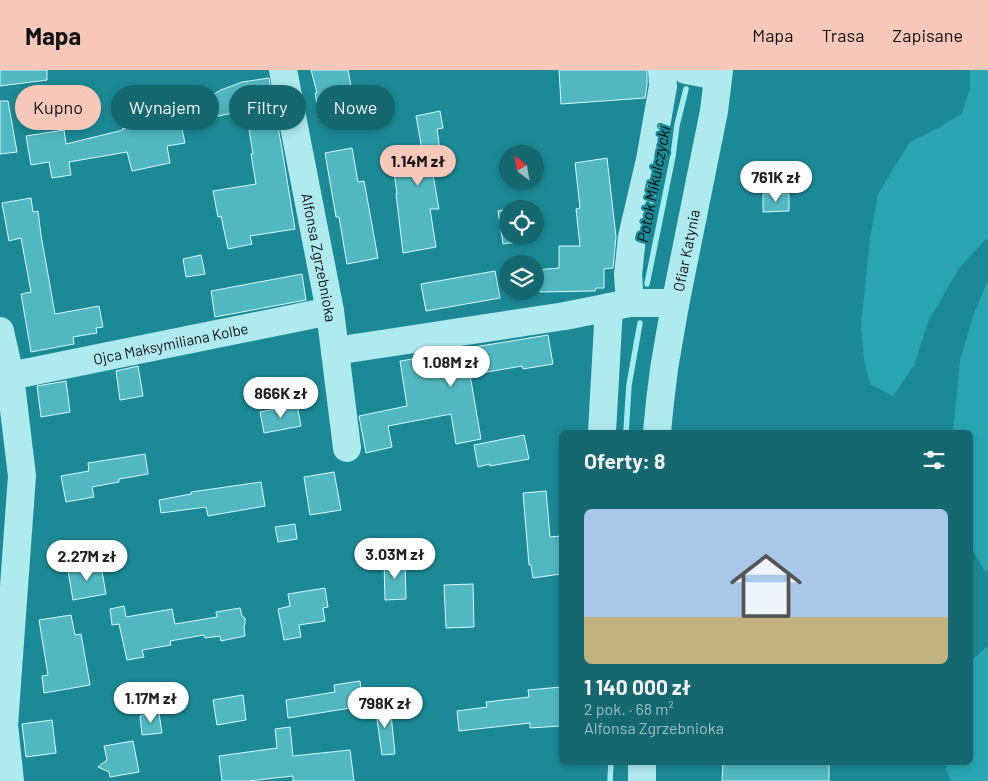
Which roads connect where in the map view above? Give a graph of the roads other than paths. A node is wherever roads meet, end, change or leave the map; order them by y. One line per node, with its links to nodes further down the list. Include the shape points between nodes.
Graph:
1 (283, 70): 7 (street, Alfonsa Zgrzebnioka)
2 (662, 70): 5 (street, via 663,86 650,160 632,237 628,275)
3 (686, 70): 4 (street)
4 (718, 73): 6 (street, Ofiar Katynia, via 714,111)
5 (619, 305): 6 (street); 9 (street); 11 (street)
6 (676, 305): 12 (street, Ofiar Katynia)
7 (330, 311): 9 (street, Alfonsa Zgrzebnioka); 10 (street, Ojca Maksymiliana Kolbe)
8 (0, 331): 10 (street)
9 (335, 351): 13 (street, Alfonsa Zgrzebnioka)
10 (10, 376): 15 (street, via 22,476 4,710)
11 (602, 430)
12 (657, 430)
13 (348, 448)
14 (642, 765): 16 (street)
15 (10, 781)
16 (642, 781)

